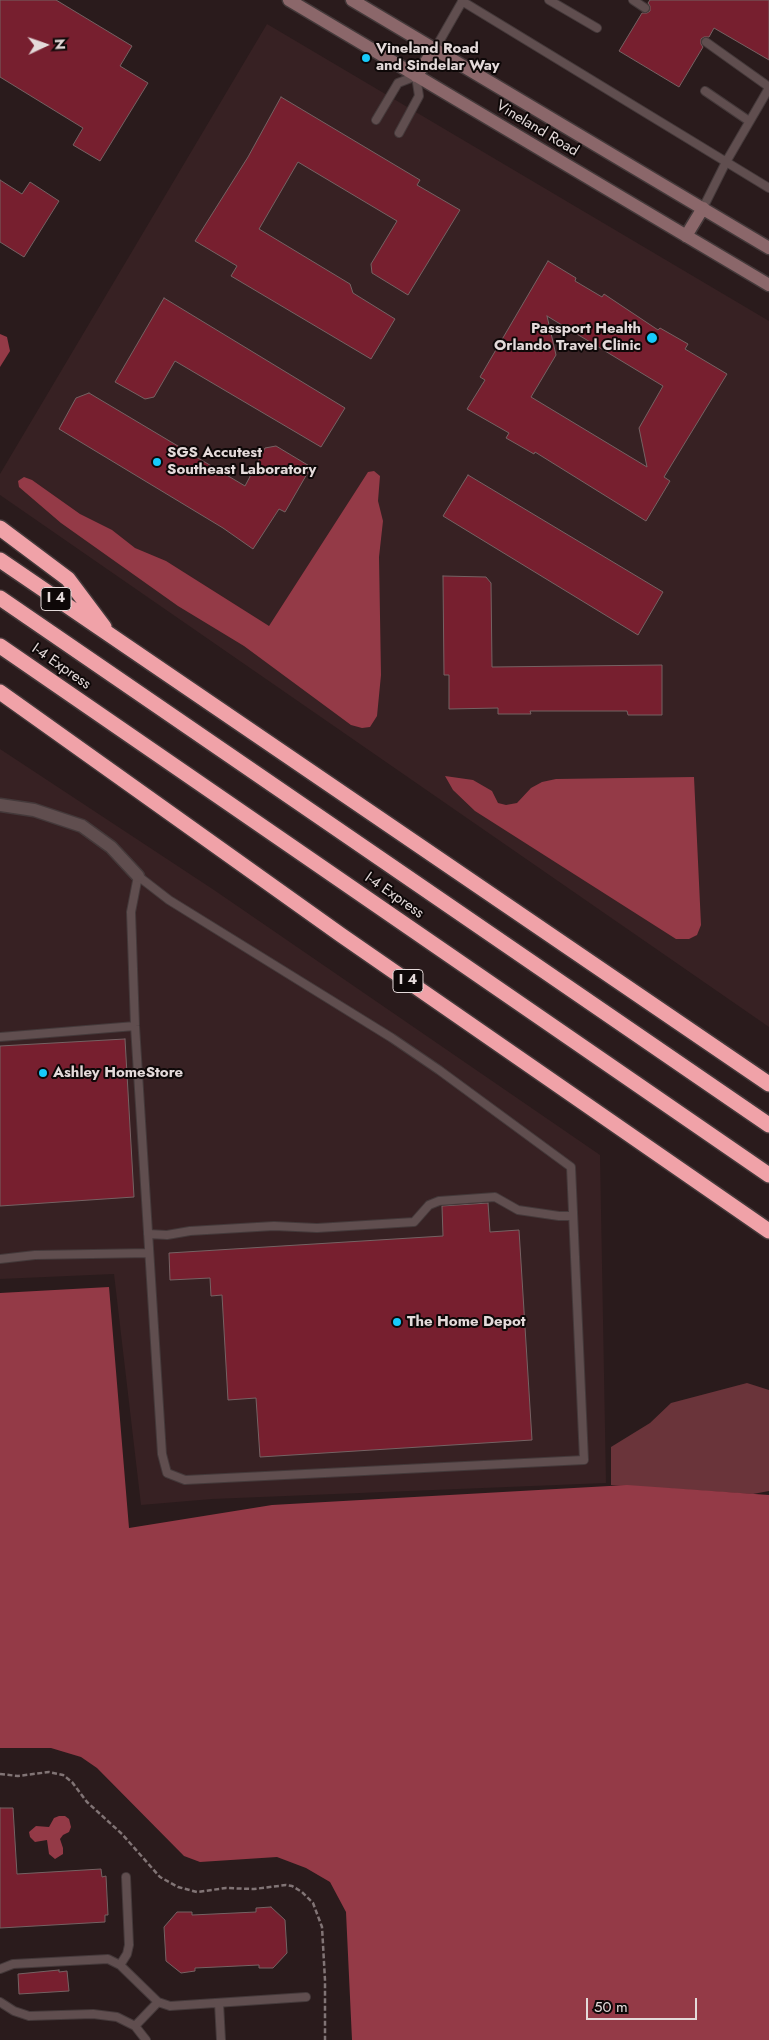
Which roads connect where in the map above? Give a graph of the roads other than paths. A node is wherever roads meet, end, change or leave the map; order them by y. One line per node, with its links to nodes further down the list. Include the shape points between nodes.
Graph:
1 (289, 0): 10 (street, Vineland Road)
2 (352, 0): 9 (street, Vineland Road)
3 (549, 0): 7 (lane)
4 (633, 0): 6 (lane)
5 (463, 1): 9 (lane); 16 (lane)
6 (645, 8)
7 (597, 28)
8 (706, 42): 11 (lane)
9 (435, 49): 10 (street); 18 (street, Vineland Road)
10 (416, 76): 13 (lane, via 398,83); 15 (lane, via 419,96); 19 (street, Vineland Road)
11 (769, 88): 14 (lane)
12 (705, 92): 14 (lane)
13 (376, 120)
14 (750, 121): 16 (lane)
15 (399, 132)
16 (726, 162): 17 (lane); 18 (lane)
17 (769, 188)
18 (703, 208): 19 (street); 20 (street, Vineland Road)
19 (686, 236): 21 (street, Vineland Road)
20 (769, 248)
21 (769, 285)
22 (0, 528): 25 (highway, via 68,579)
23 (0, 560): 25 (highway, I 4)
24 (0, 598): 33 (highway, I-4 Express)
25 (112, 638): 32 (highway, I 4)
26 (0, 646): 34 (highway, I-4 Express)
27 (0, 692): 36 (highway, I 4, via 341,935)
28 (0, 805): 29 (street, via 34,810 82,826 110,847)
29 (138, 876): 30 (lane, via 131,912); 35 (lane, via 169,900 440,1070 571,1167)
30 (135, 1026): 31 (lane); 37 (lane)
31 (0, 1037)
32 (769, 1084)
33 (769, 1125)
34 (769, 1175)
35 (572, 1216): 37 (lane, via 518,1210 495,1197 439,1201 429,1205 414,1222); 38 (lane, via 584,1460 185,1480 167,1473 162,1454)
36 (769, 1231)
37 (148, 1234): 38 (lane)
38 (149, 1253): 39 (lane, via 35,1255)
39 (0, 1259)
40 (126, 1877): 41 (lane, via 129,1944)
41 (120, 1965): 42 (lane, via 97,1958 13,1964); 45 (lane)
42 (0, 1969)
43 (306, 1997): 46 (lane)
44 (0, 2002): 47 (lane, via 29,2016 99,2014 121,2018)
45 (158, 2002): 46 (lane, via 170,2006); 47 (lane)
46 (219, 2003): 49 (lane)
47 (135, 2026): 48 (lane)
48 (146, 2040)
49 (221, 2040)

